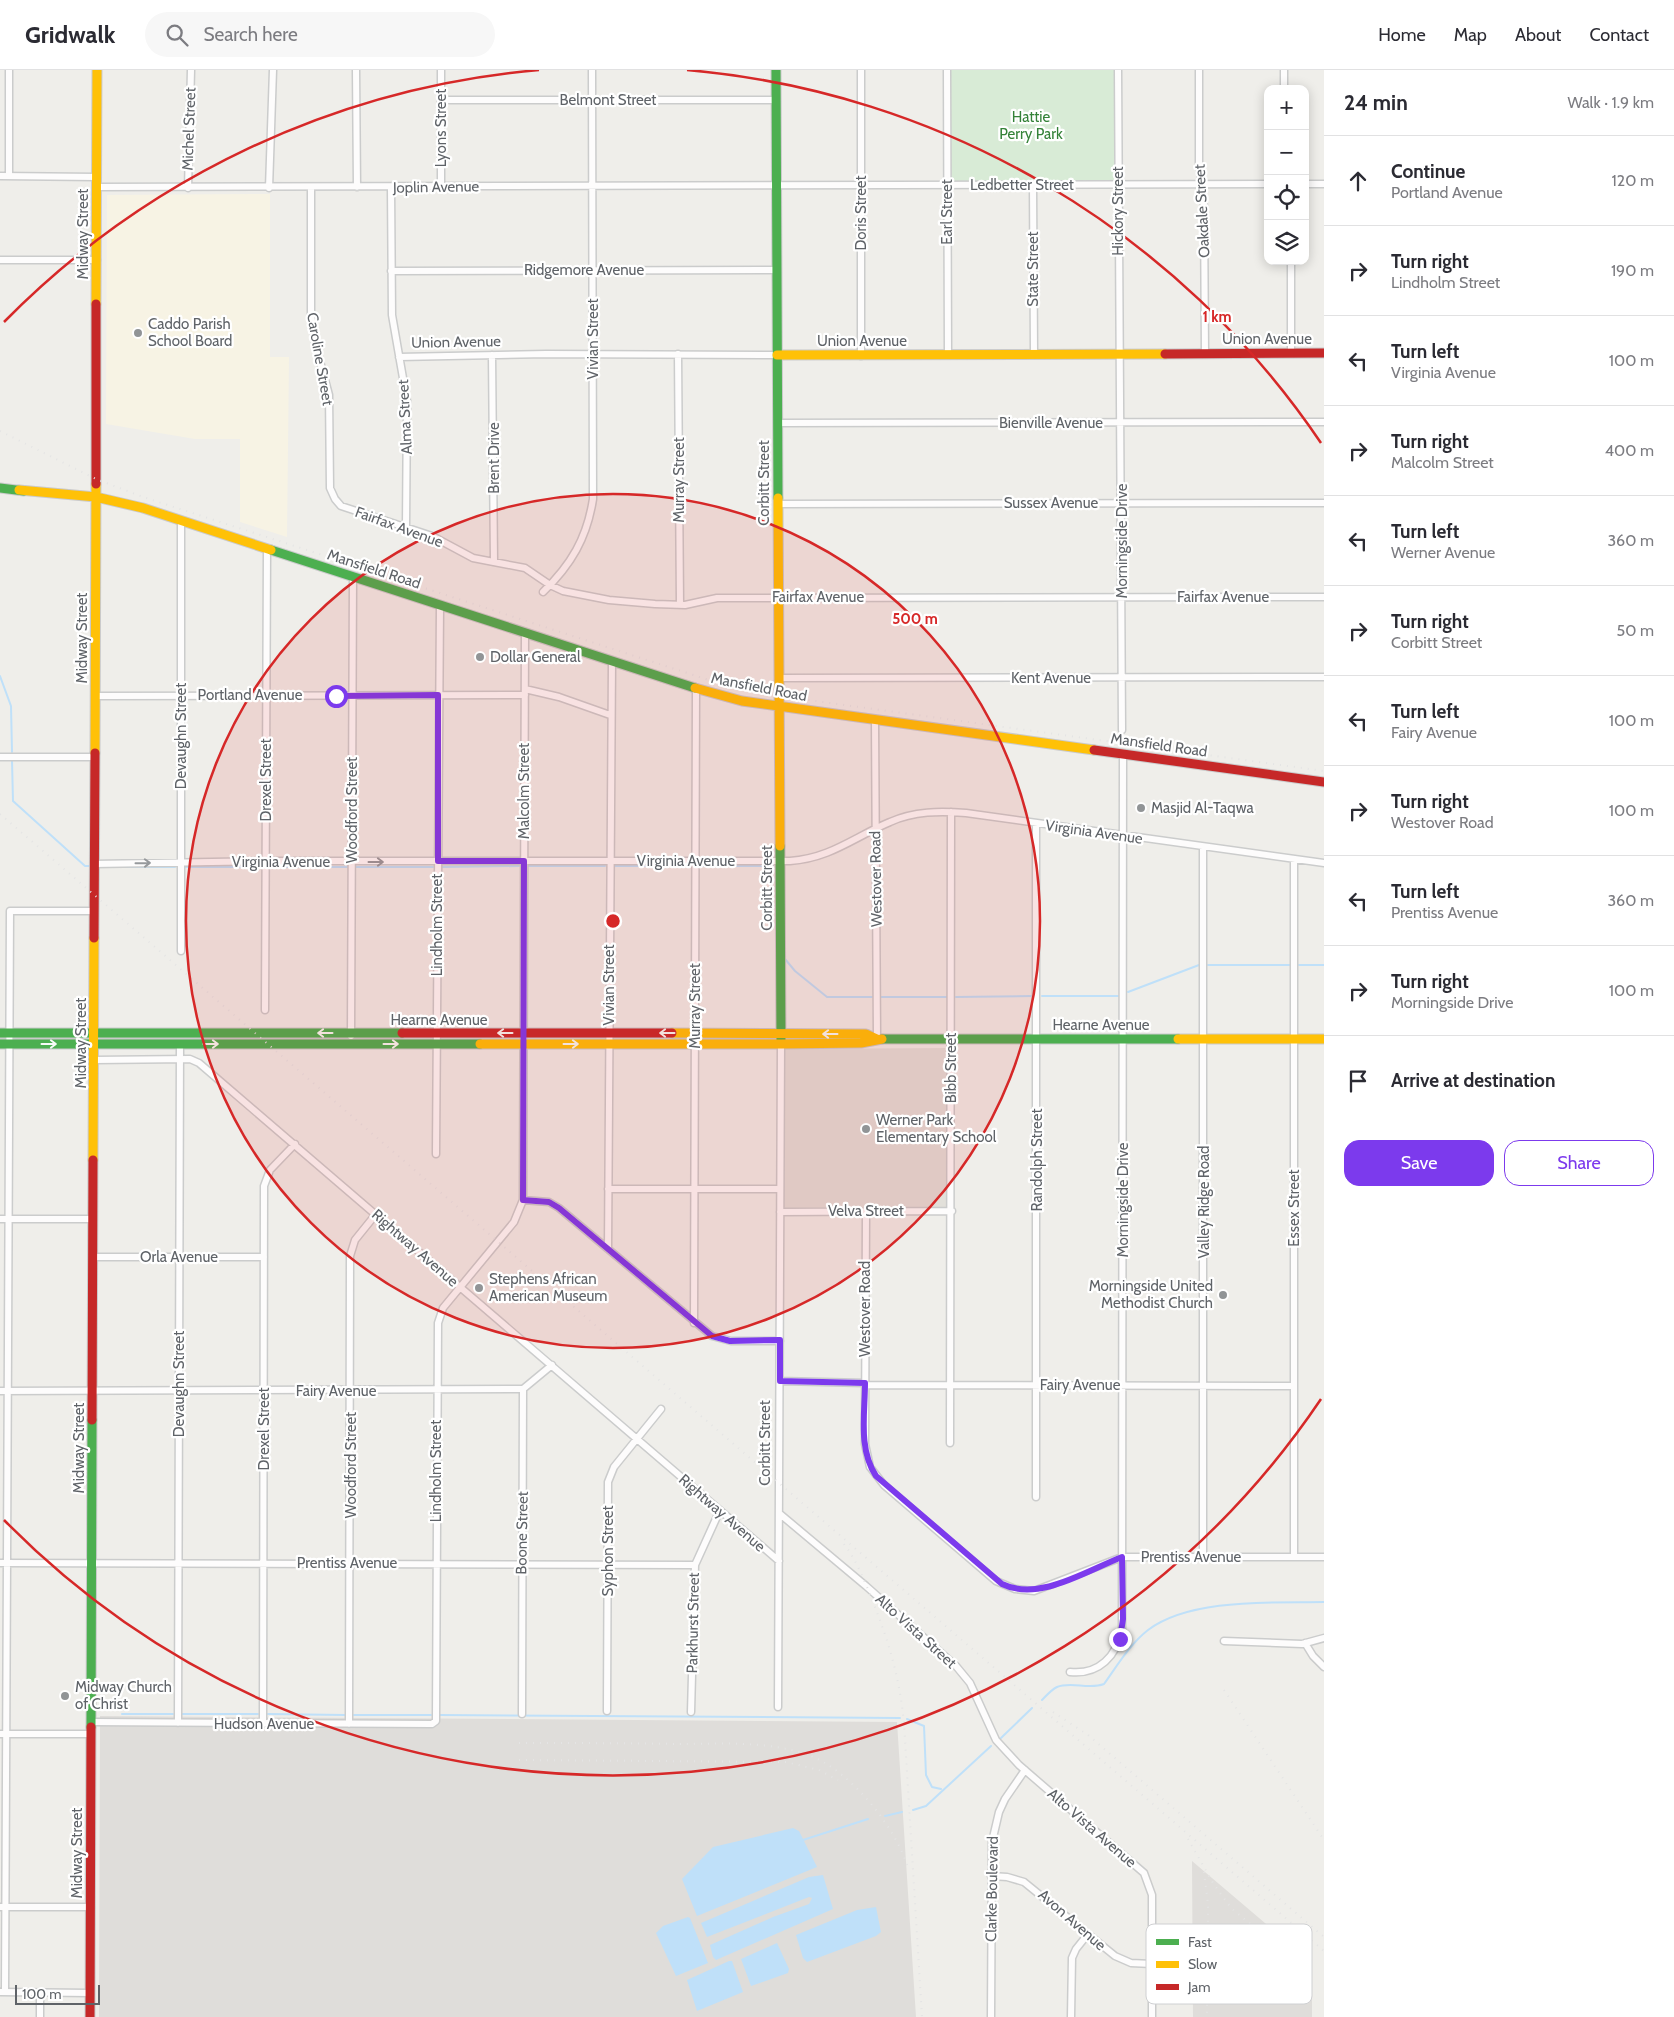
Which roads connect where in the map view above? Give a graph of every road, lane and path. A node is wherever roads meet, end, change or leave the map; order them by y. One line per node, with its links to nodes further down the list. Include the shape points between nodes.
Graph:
1 (9, 70): 19 (street)
2 (97, 70): 20 (main road, Midway Street)
3 (191, 70): 34 (street, Michel Street)
4 (273, 70): 35 (street)
5 (356, 70): 33 (street)
6 (441, 70): 15 (street, Lyons Street)
7 (592, 70): 17 (street, Vivian Street)
8 (776, 70): 16 (main road, Corbitt Street)
9 (861, 70): 21 (street, Doris Street)
10 (947, 70): 22 (street, Earl Street)
11 (1118, 70): 23 (street, Hickory Street)
12 (1199, 70): 24 (street, Oakdale Street, via 1198,162)
13 (1284, 70): 14 (street)
14 (1284, 85)
15 (441, 100): 17 (street, Belmont Street); 31 (street, Lyons Street)
16 (776, 100): 17 (street, Belmont Street); 29 (main road, Corbitt Street)
17 (592, 101): 28 (street, Vivian Street)
18 (0, 176): 19 (street)
19 (9, 176): 20 (street)
20 (96, 177): 32 (main road, Midway Street)
21 (861, 184): 22 (street, Ledbetter Street); 29 (street, Ledbetter Street); 54 (street, Doris Street)
22 (947, 184): 30 (street, Ledbetter Street); 53 (street, Earl Street)
23 (1118, 184): 24 (street, Ledbetter Street); 30 (street, Ledbetter Street); 44 (street, Hickory Street)
24 (1202, 184): 25 (street, Ledbetter Street); 45 (street, Oakdale Street)
25 (1264, 184)
26 (1309, 184): 27 (street)
27 (1324, 184)
28 (593, 185): 29 (street, Joplin Avenue); 31 (street, Joplin Avenue); 41 (street, Vivian Street)
29 (776, 185): 42 (main road, Corbitt Street)
30 (1033, 185): 50 (street, State Street)
31 (441, 186): 37 (street, Joplin Avenue)
32 (96, 187): 34 (street, Joplin Avenue); 39 (main road, Midway Street)
33 (357, 187): 36 (street, Joplin Avenue); 37 (street, Joplin Avenue)
34 (188, 188): 35 (street, Joplin Avenue)
35 (269, 188): 36 (street, Joplin Avenue)
36 (311, 188): 60 (street, Caroline Street, via 311,314 329,395 330,481)
37 (391, 188): 43 (street, Alma Street)
38 (0, 260): 39 (street)
39 (96, 260): 61 (main road, Midway Street)
40 (1291, 265): 46 (street)
41 (593, 270): 42 (street, Ridgemore Avenue); 43 (street, Ridgemore Avenue); 48 (street, Vivian Street)
42 (777, 270): 52 (main road, Corbitt Street)
43 (391, 271): 55 (street, Alma Street, via 393,327)
44 (1119, 353): 45 (main road, Union Avenue); 50 (main road, Union Avenue); 56 (street, Morningside Drive)
45 (1205, 353): 46 (main road, Union Avenue)
46 (1291, 353): 47 (main road, Union Avenue)
47 (1324, 353)
48 (593, 354): 49 (street, Union Avenue); 51 (street, Union Avenue); 70 (street, Vivian Street, via 594,482 590,516 572,560)
49 (678, 354): 52 (street, Union Avenue); 75 (street, Murray Street)
50 (1034, 354): 53 (main road, Union Avenue)
51 (492, 355): 55 (street, Union Avenue); 68 (street, Brent Drive)
52 (777, 355): 54 (main road, Union Avenue); 58 (main road, Corbitt Street)
53 (948, 355): 54 (main road, Union Avenue)
54 (861, 356)
55 (400, 357): 66 (street, Alma Street, via 407,401)
56 (1121, 422): 57 (street, Bienville Avenue); 58 (street, Bienville Avenue); 62 (street, Morningside Drive)
57 (1324, 422)
58 (778, 423): 64 (main road, Corbitt Street)
59 (0, 488): 61 (main road, Mansfield Road)
60 (335, 499): 66 (street, Fairfax Avenue, via 341,506)
61 (96, 500): 65 (main road, Mansfield Road, via 143,508); 88 (main road, Midway Street)
62 (1122, 503): 63 (street, Sussex Avenue); 64 (street, Sussex Avenue); 73 (street, Morningside Drive)
63 (1324, 503)
64 (778, 504): 72 (main road, Corbitt Street)
65 (182, 521): 67 (main road, Mansfield Road); 84 (street, Devaughn Street)
66 (406, 527): 68 (street, Fairfax Avenue, via 438,538 466,555)
67 (267, 549): 69 (main road, Mansfield Road); 85 (street, Drexel Street)
68 (494, 562): 70 (street, Fairfax Avenue, via 524,568)
69 (353, 577): 76 (main road, Mansfield Road); 86 (street, Woodford Street)
70 (550, 585): 71 (street, Vivian Street); 75 (street, Fairfax Avenue, via 563,591 609,600)
71 (543, 592)
72 (778, 597): 73 (street, Fairfax Avenue); 75 (street, Fairfax Avenue, via 718,598); 80 (main road, Corbitt Street)
73 (1122, 597): 74 (street, Fairfax Avenue); 81 (street, Morningside Drive)
74 (1324, 597)
75 (680, 605)
76 (440, 606): 77 (main road, Mansfield Road); 87 (street, Lindholm Street)
77 (525, 633): 78 (main road, Mansfield Road); 83 (street, Malcolm Street)
78 (612, 662): 82 (main road, Mansfield Road); 90 (street, Vivian Street)
79 (1324, 677): 81 (street, Kent Avenue)
80 (778, 678): 81 (street, Kent Avenue); 89 (main road, Corbitt Street)
81 (1122, 678): 92 (street, Morningside Drive)
82 (696, 689): 89 (main road, Mansfield Road); 107 (street, Murray Street)
83 (525, 692): 87 (street, Portland Avenue); 90 (street, Portland Avenue, via 559,697); 105 (street, Malcolm Street)
84 (181, 695): 85 (street, Portland Avenue); 88 (street, Portland Avenue); 109 (street, Devaughn Street)
85 (267, 695): 86 (street, Portland Avenue); 103 (street, Drexel Street)
86 (353, 695): 87 (street, Portland Avenue); 110 (street, Woodford Street)
87 (438, 695): 104 (street, Lindholm Street)
88 (95, 696): 95 (main road, Midway Street)
89 (780, 707): 91 (main road, Mansfield Road); 108 (main road, Corbitt Street)
90 (610, 715): 106 (street, Vivian Street)
91 (875, 720): 93 (main road, Mansfield Road); 99 (street, Westover Road)
92 (1122, 730)
93 (1123, 754): 96 (main road, Mansfield Road); 100 (street, Morningside Drive)
94 (0, 757): 95 (street)
95 (95, 757): 112 (main road, Midway Street)
96 (1324, 782)
97 (951, 812): 98 (street, Virginia Avenue); 99 (street, Virginia Avenue, via 935,811 909,816); 128 (street, Bibb Street)
98 (1036, 823): 100 (street, Virginia Avenue); 129 (street, Randolph Street)
99 (875, 829): 108 (street, Virginia Avenue, via 828,854); 127 (street, Westover Road)
100 (1123, 836): 101 (street, Virginia Avenue); 125 (street, Morningside Drive)
101 (1203, 846): 102 (street, Virginia Avenue); 126 (street, Valley Ridge Road)
102 (1294, 859): 111 (street, Virginia Avenue); 130 (street, Essex Street)
103 (266, 861): 109 (street, Virginia Avenue); 110 (street, Virginia Avenue); 115 (street, Drexel Street)
104 (438, 861): 105 (street, Virginia Avenue); 110 (street, Virginia Avenue, one-way to 104); 120 (street, Lindholm Street)
105 (524, 861): 106 (street, Virginia Avenue); 121 (street, Malcolm Street)
106 (610, 861): 107 (street, Virginia Avenue); 122 (street, Vivian Street)
107 (695, 861): 108 (street, Virginia Avenue); 123 (street, Murray Street)
108 (781, 861): 124 (main road, Corbitt Street)
109 (180, 862): 112 (street, Virginia Avenue, one-way to 109); 114 (street, Devaughn Street)
110 (352, 862): 119 (street, Woodford Street)
111 (1324, 863)
112 (94, 864): 113 (main road, Midway Street)
113 (94, 911): 117 (street, via 10,911); 118 (main road, Midway Street)
114 (180, 951)
115 (265, 1010)
116 (0, 1033): 117 (main road, Hearne Avenue)
117 (10, 1033): 118 (main road, Hearne Avenue); 132 (street)
118 (95, 1033): 119 (main road, Hearne Avenue, one-way to 118); 133 (main road, Midway Street)
119 (351, 1033): 120 (main road, Hearne Avenue); 135 (street, Woodford Street)
120 (437, 1033): 121 (main road, Hearne Avenue, one-way to 120); 136 (street, Lindholm Street)
121 (523, 1033): 122 (main road, Hearne Avenue); 137 (street, Malcolm Street)
122 (610, 1033): 123 (main road, Hearne Avenue, one-way to 122); 138 (street, Vivian Street)
123 (696, 1033): 124 (main road, Hearne Avenue); 139 (street, Murray Street)
124 (781, 1033): 127 (main road, Hearne Avenue, one-way to 124, via 866,1034); 140 (main road, Corbitt Street)
125 (1123, 1038): 126 (main road, Hearne Avenue); 129 (main road, Hearne Avenue); 167 (street, Morningside Drive)
126 (1204, 1038): 130 (main road, Hearne Avenue); 168 (street, Valley Ridge Road)
127 (877, 1039): 128 (main road, Hearne Avenue); 140 (main road, Hearne Avenue, via 861,1043)
128 (952, 1039): 129 (main road, Hearne Avenue); 150 (street, Bibb Street)
129 (1037, 1039): 166 (street, Randolph Street)
130 (1295, 1039): 131 (main road, Hearne Avenue); 170 (street, Essex Street)
131 (1324, 1039)
132 (4, 1044): 133 (main road, Hearne Avenue, one-way to 133); 153 (street)
133 (95, 1044): 134 (main road, Hearne Avenue); 141 (main road, Midway Street)
134 (180, 1044): 135 (main road, Hearne Avenue, one-way to 135); 142 (street, Devaughn Street)
135 (351, 1044): 136 (main road, Hearne Avenue, one-way to 136)
136 (437, 1044): 137 (main road, Hearne Avenue); 144 (street, Lindholm Street)
137 (523, 1044): 138 (main road, Hearne Avenue, one-way to 138); 148 (street, Malcolm Street)
138 (610, 1044): 139 (main road, Hearne Avenue); 145 (street, Vivian Street)
139 (695, 1044): 140 (main road, Hearne Avenue); 146 (street, Murray Street)
140 (781, 1044): 147 (street, Corbitt Street)
141 (95, 1060): 142 (street, Rightway Avenue); 154 (main road, Midway Street)
142 (180, 1060): 143 (street, Rightway Avenue, via 199,1063); 158 (street, Devaughn Street)
143 (294, 1144): 152 (street, Rightway Avenue); 159 (street, Drexel Street, via 266,1178)
144 (436, 1154)
145 (608, 1189): 146 (street); 156 (street, Vivian Street)
146 (695, 1189): 147 (street); 161 (street, Murray Street)
147 (780, 1189): 151 (street, Corbitt Street)
148 (523, 1200): 155 (street, Malcolm Street, via 514,1222); 156 (street, via 549,1202)
149 (866, 1211): 150 (street, Velva Street); 151 (street, Velva Street); 165 (street, Westover Road)
150 (952, 1211): 169 (street, Bibb Street)
151 (780, 1212): 162 (street, Corbitt Street)
152 (376, 1214): 160 (street, Rightway Avenue); 177 (street, Woodford Street, via 355,1240 350,1256)
153 (4, 1219): 154 (street); 173 (street)
154 (93, 1219): 157 (main road, Midway Street)
155 (498, 1242): 160 (street, Lindholm Street)
156 (608, 1249): 161 (street)
157 (93, 1257): 158 (street, Orla Avenue); 174 (main road, Midway Street)
158 (180, 1257): 159 (street, Orla Avenue); 175 (street, Devaughn Street)
159 (264, 1257): 176 (street, Drexel Street)
160 (459, 1287): 163 (street, Rightway Avenue); 172 (street, Lindholm Street, via 443,1308 438,1323)
161 (694, 1323): 162 (street, via 721,1340)
162 (780, 1340): 164 (street, Corbitt Street)
163 (552, 1366): 171 (street); 179 (street, Rightway Avenue)
164 (780, 1381): 165 (street, Fairy Avenue); 184 (street, Corbitt Street)
165 (865, 1384): 169 (street, Fairy Avenue); 181 (street, Westover Road, via 865,1444)
166 (1037, 1385): 167 (street, Fairy Avenue); 169 (street, Fairy Avenue); 182 (street, Randolph Street)
167 (1123, 1385): 168 (street, Fairy Avenue); 185 (street, Morningside Drive)
168 (1204, 1385): 170 (street, Fairy Avenue); 186 (street, Valley Ridge Road)
169 (952, 1386): 180 (street, Bibb Street)
170 (1294, 1386): 187 (street, Essex Street)
171 (523, 1389): 172 (street, Fairy Avenue); 196 (street, Boone Street)
172 (438, 1390): 177 (street, Fairy Avenue); 195 (street, Lindholm Street)
173 (3, 1391): 174 (street, Fairy Avenue); 190 (street)
174 (92, 1391): 175 (street, Fairy Avenue); 191 (main road, Midway Street)
175 (179, 1391): 176 (street, Fairy Avenue); 192 (street, Devaughn Street)
176 (264, 1391): 177 (street, Fairy Avenue); 193 (street, Drexel Street)
177 (351, 1391): 194 (street, Woodford Street)
178 (661, 1409): 179 (street, Syphon Street)
179 (637, 1438): 183 (street, Rightway Avenue); 197 (street, Syphon Street, via 610,1474)
180 (950, 1443)
181 (870, 1467): 185 (street, Prentiss Avenue, via 884,1485 996,1581 1008,1587 1021,1591 1040,1590)
182 (1036, 1497)
183 (720, 1510): 189 (street, Rightway Avenue); 198 (street, Parkhurst Street)
184 (780, 1514): 189 (street, Corbitt Street); 215 (street, Alto Vista Street, via 956,1666 970,1683 996,1740)
185 (1122, 1557): 186 (street, Prentiss Avenue); 203 (street, Morningside Drive, via 1123,1624 1117,1648 1094,1670)
186 (1203, 1557): 187 (street, Prentiss Avenue)
187 (1294, 1557): 188 (street, Prentiss Avenue)
188 (1324, 1557)
189 (778, 1561): 204 (street, Corbitt Street)
190 (3, 1563): 191 (street, Prentiss Avenue); 213 (street)
191 (92, 1563): 192 (street, Prentiss Avenue); 209 (main road, Midway Street)
192 (178, 1563): 193 (street, Prentiss Avenue); 210 (street, Devaughn Street)
193 (264, 1563): 194 (street, Prentiss Avenue); 211 (street, Drexel Street)
194 (350, 1563): 195 (street, Prentiss Avenue); 212 (street, Woodford Street)
195 (436, 1563): 196 (street, Prentiss Avenue); 208 (street, Lindholm Street)
196 (521, 1563): 197 (street, Prentiss Avenue); 207 (street, Boone Street)
197 (607, 1564): 198 (street, Prentiss Avenue); 205 (street, Syphon Street)
198 (694, 1564): 206 (street, Parkhurst Street)
199 (1324, 1638): 201 (street)
200 (1224, 1641): 201 (street)
201 (1305, 1643): 202 (street, via 1312,1656)
202 (1324, 1667)
203 (1070, 1672)
204 (778, 1706)
205 (606, 1711)
206 (691, 1712)
207 (522, 1714)
208 (436, 1721): 212 (street, Hudson Avenue, via 432,1724)
209 (91, 1722): 210 (street, Hudson Avenue); 214 (main road, Midway Street)
210 (178, 1724): 211 (street, Hudson Avenue)
211 (263, 1724): 212 (street, Hudson Avenue)
212 (349, 1724)
213 (3, 1734): 214 (street); 217 (street)
214 (91, 1734): 218 (main road, Midway Street)
215 (1025, 1770): 216 (street, Clarke Boulevard, via 1005,1799 993,1829); 219 (street, Alto Vista Avenue, via 1148,1879 1152,1892)
216 (991, 1876): 220 (street, Avon Avenue, via 1016,1878 1029,1884); 228 (street, Clarke Boulevard)
217 (3, 1907): 218 (street); 222 (street)
218 (90, 1907): 224 (main road, Midway Street)
219 (1152, 1924)
220 (1088, 1934): 221 (street, Avon Avenue, via 1122,1960); 229 (street, via 1072,1958)
221 (1146, 1963)
222 (3, 1992): 223 (street)
223 (40, 1992): 224 (street); 226 (street)
224 (90, 1992): 227 (main road, Midway Street)
225 (1152, 2004): 230 (street)
226 (40, 2017)
227 (90, 2017)
228 (991, 2017)
229 (1071, 2017)
230 (1152, 2017)

